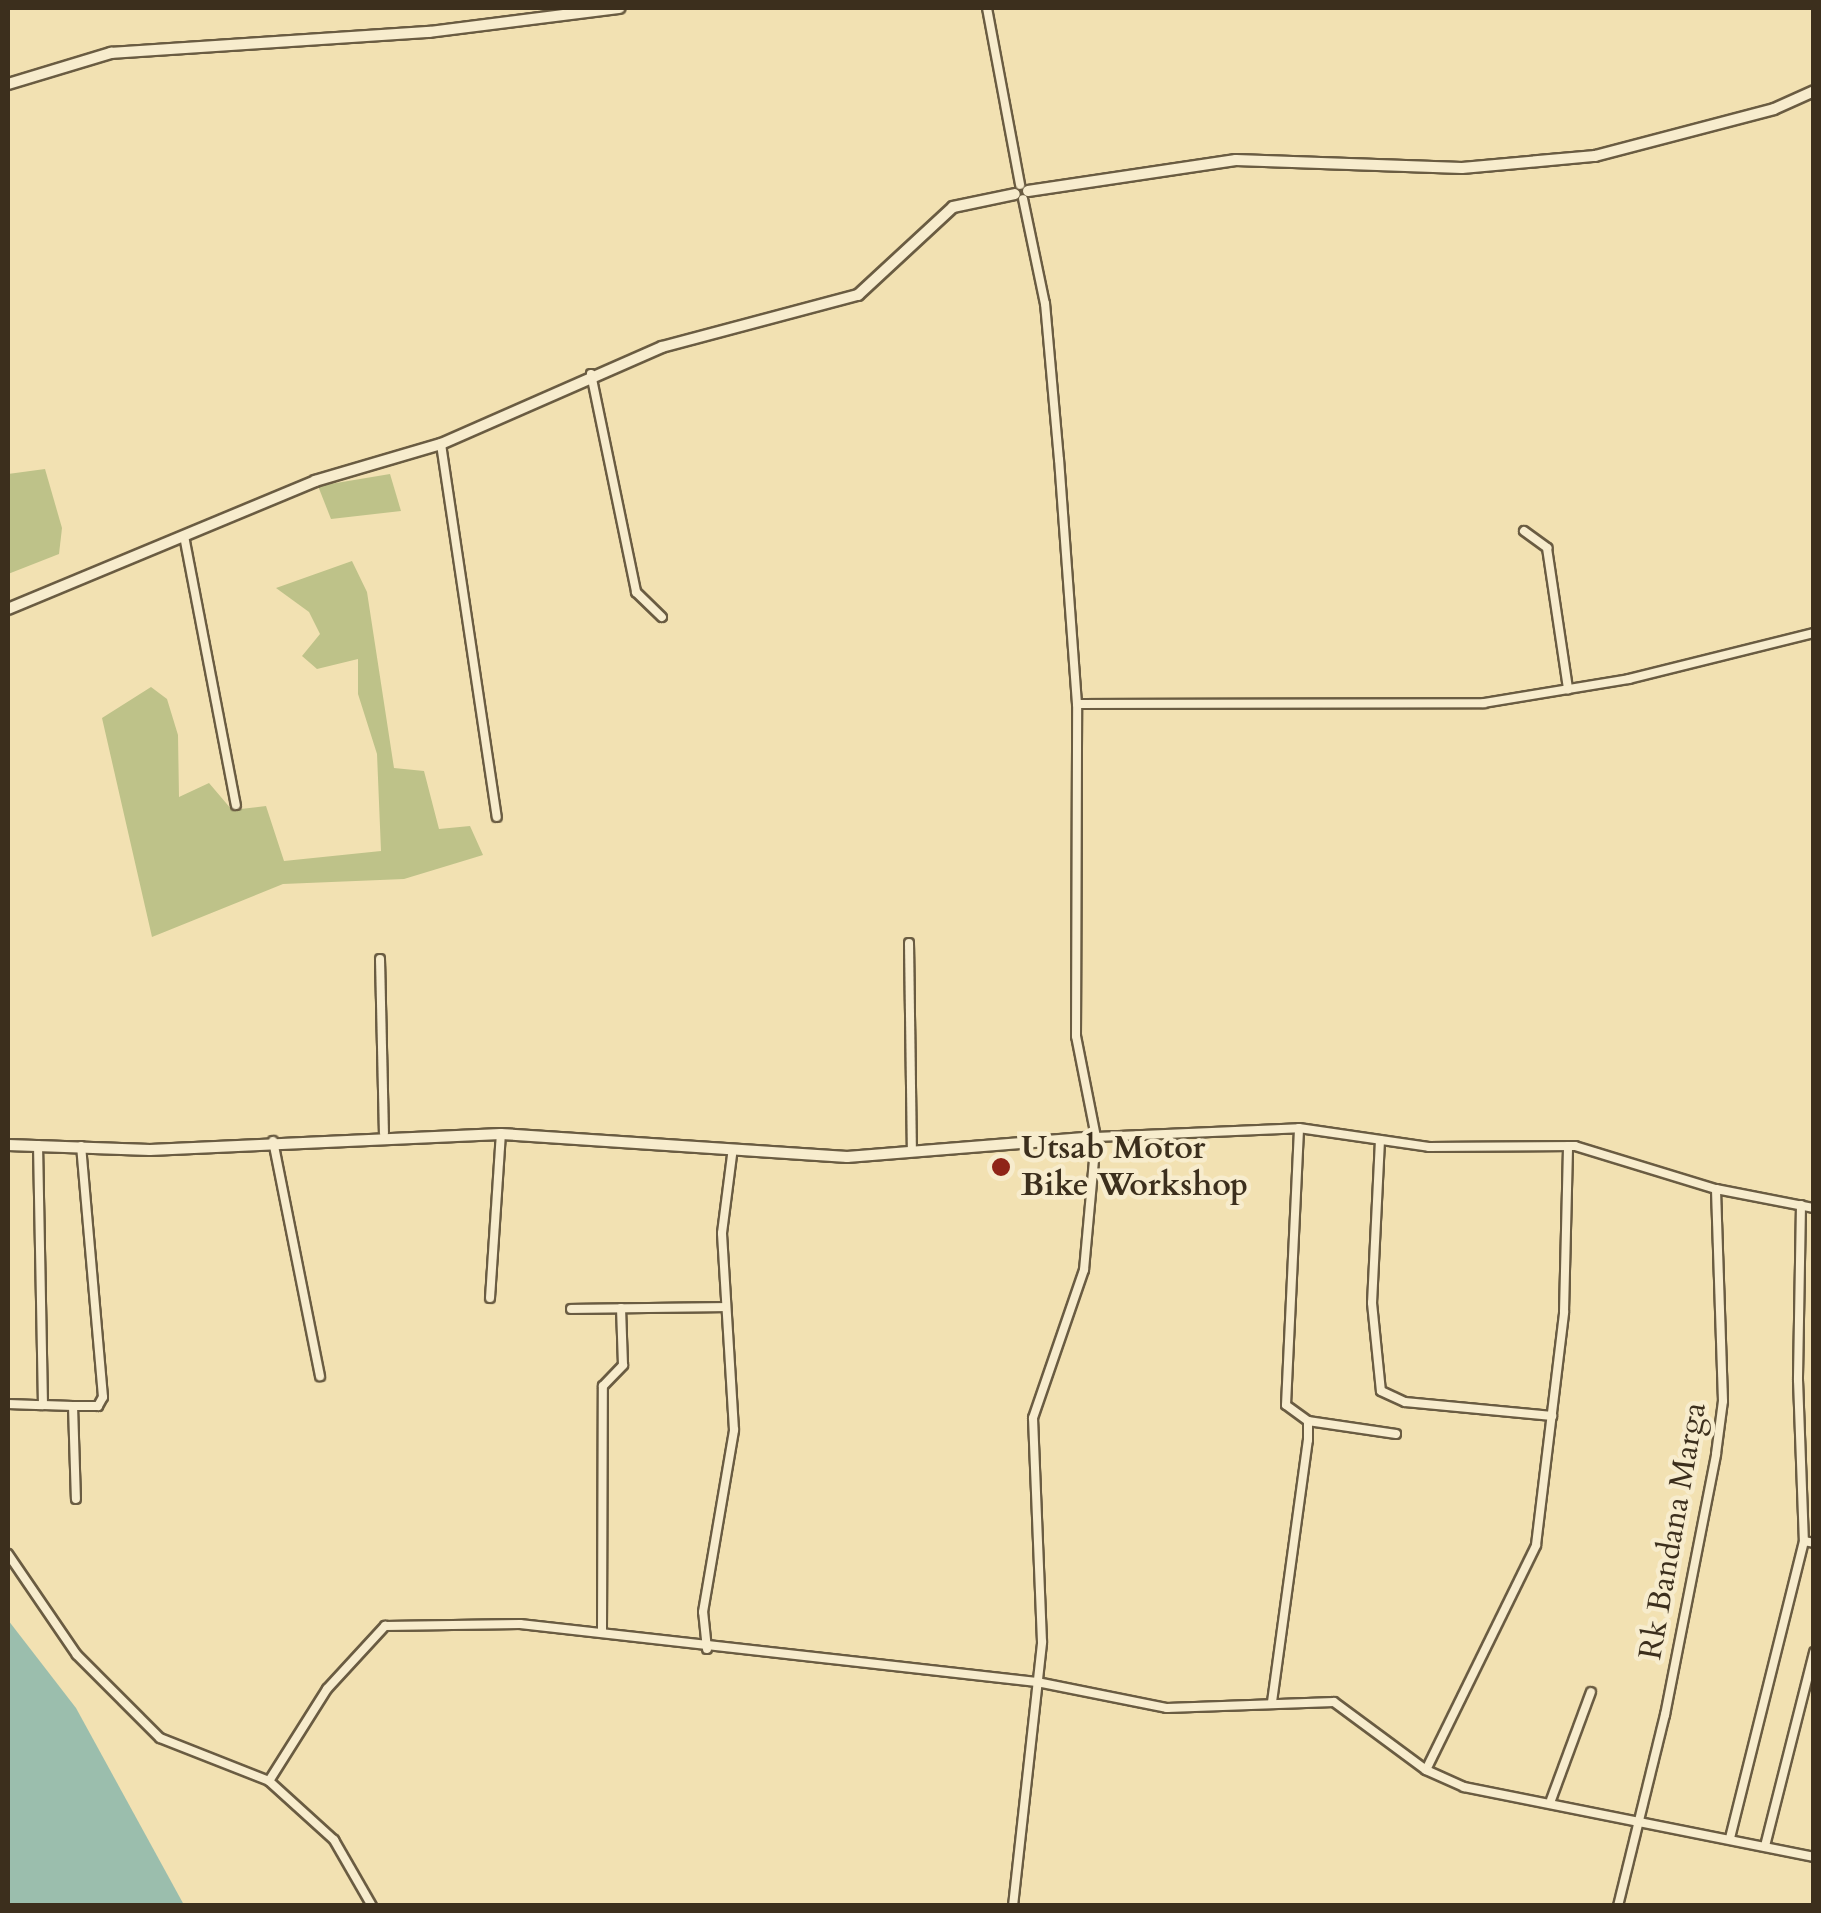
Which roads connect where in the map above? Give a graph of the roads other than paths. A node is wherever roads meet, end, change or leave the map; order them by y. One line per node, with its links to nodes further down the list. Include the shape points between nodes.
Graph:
1 (619, 8): 3 (street, via 429,32 112,53)
2 (987, 8): 5 (street)
3 (8, 84)
4 (1814, 91): 5 (street, via 1774,110 1595,156 1462,168 1236,160)
5 (1022, 192): 6 (street, via 953,208 858,295 722,325); 14 (street, via 1045,304)
6 (591, 374): 7 (street); 11 (street, via 636,592)
7 (441, 444): 9 (street, via 315,481); 16 (street)
8 (1524, 531): 13 (street, via 1547,548)
9 (184, 536): 10 (street); 15 (street)
10 (8, 609)
11 (662, 616)
12 (1814, 633): 13 (street)
13 (1568, 689): 14 (street, via 1407,708)
14 (1077, 704): 22 (street, via 1076,1036)
15 (236, 805)
16 (497, 817)
17 (909, 943): 29 (street)
18 (380, 959): 20 (street)
19 (1299, 1128): 22 (street); 23 (street); 43 (street, via 1286,1405)
20 (384, 1133): 21 (street); 24 (street)
21 (501, 1134): 30 (street); 34 (street)
22 (1096, 1137): 29 (street); 51 (street, via 1084,1270 1033,1418)
23 (1380, 1140): 28 (street); 42 (street, via 1372,1303 1381,1391 1405,1402)
24 (273, 1141): 27 (street); 38 (street)
25 (8, 1145): 26 (street)
26 (38, 1145): 27 (street); 40 (street)
27 (81, 1146): 41 (street, via 103,1397 98,1406)
28 (1568, 1146): 31 (street); 42 (street, via 1564,1312)
29 (912, 1152): 30 (street)
30 (732, 1155): 35 (street, via 722,1233)
31 (1716, 1189): 32 (street); 57 (street, Rk Bandana Marga, via 1723,1401 1682,1633)
32 (1801, 1205): 33 (street); 46 (street)
33 (1814, 1208)
34 (490, 1298)
35 (726, 1307): 36 (street); 49 (street, via 734,1430 703,1612)
36 (621, 1308): 37 (street); 48 (street, via 623,1365 603,1386)
37 (572, 1309)
38 (320, 1376)
39 (8, 1404): 40 (street)
40 (43, 1405): 41 (street)
41 (72, 1406): 45 (street)
42 (1552, 1416): 54 (street, via 1532,1554)
43 (1308, 1421): 44 (street); 53 (street)
44 (1396, 1434)
45 (76, 1498)
46 (1809, 1542): 58 (street)
47 (8, 1554): 55 (street, via 77,1654 160,1738)
48 (602, 1630): 49 (street); 55 (street, via 385,1626 328,1689)
49 (707, 1649): 51 (street)
50 (1814, 1652): 59 (street)
51 (1037, 1682): 53 (street, via 1167,1708); 62 (street)
52 (1591, 1692): 56 (street)
53 (1272, 1702): 54 (street, via 1351,1709)
54 (1426, 1770): 56 (street, via 1464,1786)
55 (269, 1782): 61 (street, via 334,1840)
56 (1551, 1800): 57 (street)
57 (1638, 1817): 58 (street); 63 (street, Rk Bandana Marga)
58 (1730, 1838): 59 (street)
59 (1766, 1846): 60 (street)
60 (1814, 1857)
61 (372, 1906)
62 (1013, 1906)
63 (1618, 1906)

